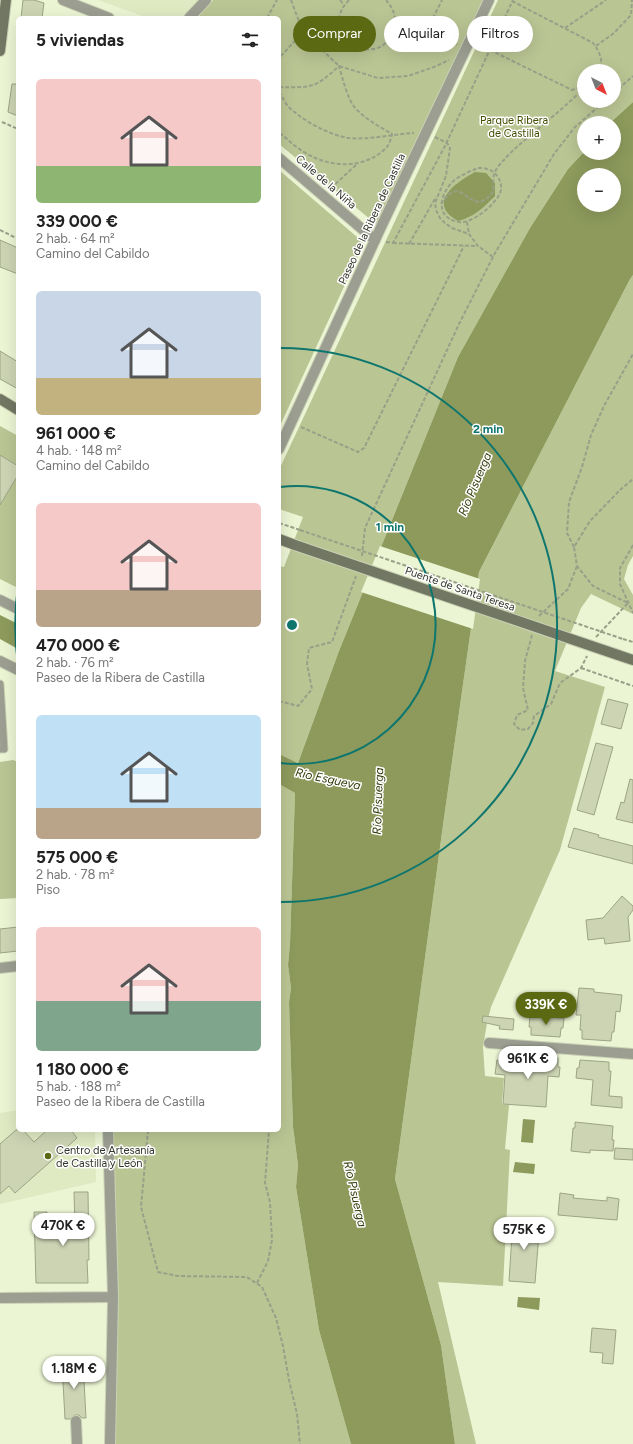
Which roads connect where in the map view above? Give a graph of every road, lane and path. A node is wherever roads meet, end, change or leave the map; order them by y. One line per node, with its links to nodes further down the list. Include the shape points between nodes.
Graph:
1 (6, 0): 27 (main road)
2 (63, 0): 15 (street)
3 (206, 0): 16 (street)
4 (277, 0): 17 (path)
5 (291, 0): 18 (path)
6 (340, 0): 14 (path)
7 (349, 0): 14 (path)
8 (386, 0): 19 (path)
9 (442, 0): 20 (path)
10 (489, 0): 29 (street, Paseo de la Ribera de Castilla)
11 (606, 0): 22 (path)
12 (632, 0): 25 (path, via 631,15 614,33)
13 (513, 1): 21 (path); 22 (path)
14 (344, 5): 24 (path, via 340,12 340,29 350,43 365,50)
15 (104, 16)
16 (192, 16)
17 (268, 16)
18 (297, 16)
19 (395, 16)
20 (434, 16)
21 (506, 16)
22 (565, 28): 25 (path)
23 (293, 43): 32 (path)
24 (384, 44)
25 (596, 46): 33 (path)
26 (459, 47): 29 (path)
27 (0, 51)
28 (324, 52): 34 (path)
29 (464, 52): 34 (path, via 434,68 408,76 378,78); 44 (street, Paseo de la Ribera de Castilla)
30 (489, 52): 47 (path)
31 (494, 52): 38 (path, via 572,90)
32 (281, 56)
33 (602, 64)
34 (339, 66): 36 (path, via 324,80 312,86); 46 (path, via 346,90 355,108)
35 (633, 76): 37 (path)
36 (281, 87)
37 (621, 87)
38 (577, 89)
39 (577, 94): 50 (path, via 516,147)
40 (281, 95): 46 (path, via 293,110 323,130 348,138)
41 (597, 108): 63 (path, via 575,127 554,154)
42 (2, 122): 43 (path)
43 (16, 128)
44 (426, 132): 46 (path); 47 (path); 58 (street, Paseo de la Ribera de Castilla)
45 (281, 134): 49 (path, via 312,156 348,165)
46 (392, 134): 49 (path, via 386,148 368,161)
47 (447, 143): 51 (path, via 450,148 446,176); 59 (path)
48 (281, 160): 52 (street, Calle de la Niña)
49 (358, 163): 52 (path)
50 (494, 172): 53 (path, via 488,168 478,168 466,173 448,188); 53 (path, via 494,190 484,201 471,200 461,192 455,191 446,195); 54 (path, via 501,185 500,193 484,212)
51 (438, 192): 56 (path, via 435,203 440,218 452,228); 60 (path)
52 (323, 195): 58 (street, Calle de la Niña)
53 (441, 204): 54 (path, via 448,219)
54 (467, 222): 56 (path)
55 (0, 230): 57 (path)
56 (469, 234): 62 (path)
57 (16, 238)
58 (375, 240): 59 (path); 67 (street, Paseo de la Ribera de Castilla)
59 (393, 244): 60 (path)
60 (409, 244): 61 (path)
61 (464, 246): 62 (path); 67 (path, via 364,448 358,452)
62 (478, 246): 63 (path)
63 (493, 257): 74 (path, via 365,528)
64 (633, 354): 73 (path, via 594,429 569,502 566,533)
65 (0, 399): 66 (main road)
66 (16, 409)
67 (292, 423): 68 (street, Paseo de la Ribera de Castilla)
68 (281, 445)
69 (633, 480): 73 (path, via 590,521)
70 (281, 524): 84 (path, bridge)
71 (281, 540): 86 (main road, Puente de Santa Teresa, bridge)
72 (633, 545): 78 (path, via 620,568 620,584)
73 (574, 547): 75 (path)
74 (361, 562)
75 (577, 566): 78 (path, via 593,586); 81 (path, via 568,589)
76 (356, 576): 92 (path, via 332,642 309,648 307,664 312,689 298,706)
77 (0, 600): 79 (street)
78 (628, 603): 80 (path); 83 (path, via 597,635)
79 (16, 607)
80 (633, 613)
81 (537, 618)
82 (533, 632): 88 (path, via 525,660 523,688 528,710 517,715 514,724 520,730 528,730 534,716 552,704 560,683)
83 (594, 642)
84 (633, 642)
85 (587, 655): 88 (path)
86 (633, 660)
87 (0, 661): 89 (street)
88 (581, 668): 91 (path)
89 (16, 669)
90 (0, 684): 93 (lane, via 4,749)
91 (633, 686)
92 (281, 702)
93 (0, 749)
94 (16, 966): 95 (street)
95 (0, 968)
96 (489, 1043): 97 (street)
97 (633, 1054)
98 (108, 1132): 102 (street)
99 (148, 1132): 101 (path, via 141,1207 158,1272 178,1276 247,1277)
100 (269, 1132): 101 (path, via 265,1183 272,1240 268,1261)
101 (257, 1283): 107 (path, via 262,1286 276,1318 297,1414)
102 (113, 1297): 103 (street); 106 (street)
103 (0, 1298)
104 (76, 1421): 105 (street)
105 (77, 1444)
106 (110, 1444)
107 (300, 1444)

